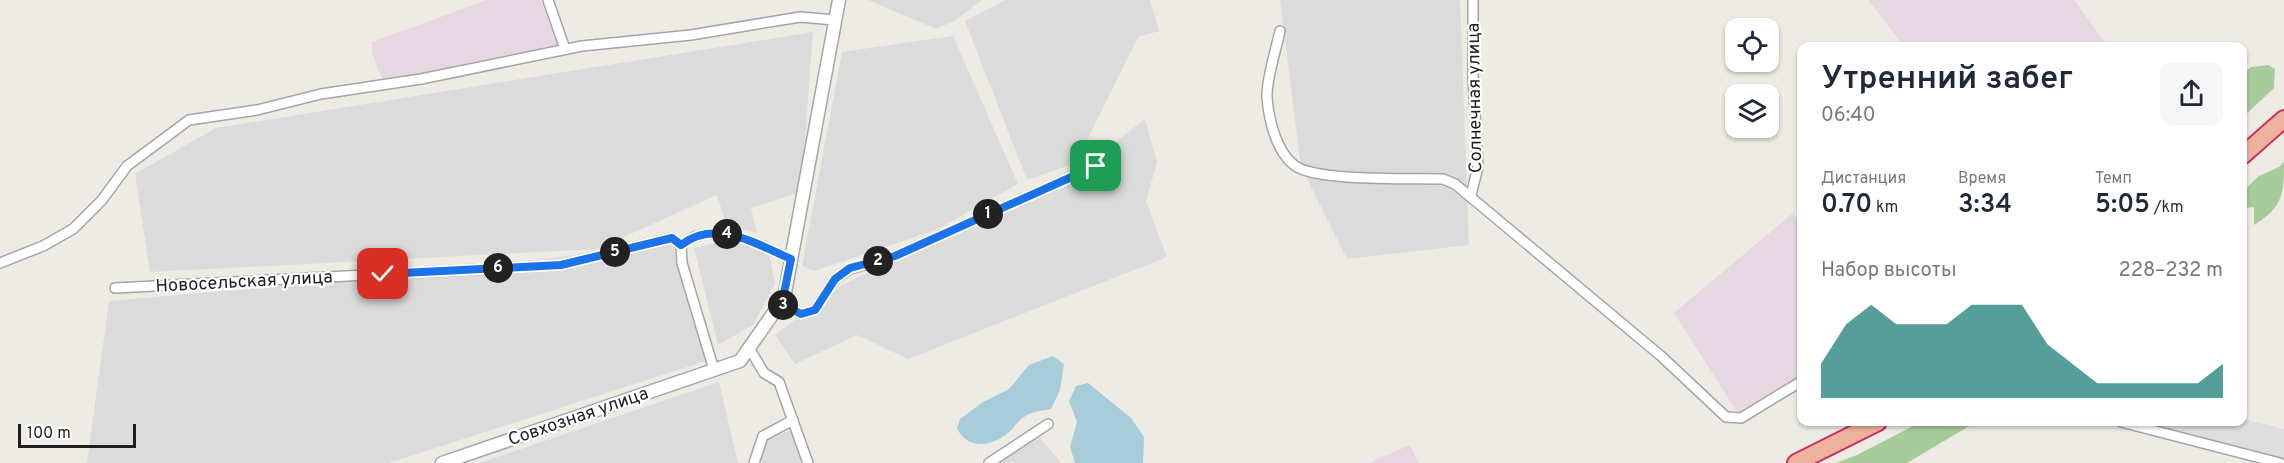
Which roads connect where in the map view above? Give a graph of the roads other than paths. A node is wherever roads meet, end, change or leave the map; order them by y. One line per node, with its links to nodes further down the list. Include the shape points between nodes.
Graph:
1 (548, 0): 6 (street)
2 (839, 0): 4 (street, Совхозная улица)
3 (1473, 0): 10 (street, Солнечная улица, via 1478,167)
4 (835, 20): 6 (street, via 801,17 691,35); 12 (street, Совхозная улица)
5 (1280, 31): 10 (street, via 1267,97 1277,144 1294,166 1334,176 1443,179)
6 (565, 49): 13 (street, via 189,120 128,166 73,230)
7 (2284, 119): 8 (highway)
8 (2247, 152)
9 (1096, 166): 15 (street, via 895,256 850,268 835,279 815,310 801,314)
10 (1471, 195): 18 (street, via 1679,371 1726,417 1742,418)
11 (681, 245): 12 (street, Новосельская улица, via 707,233 732,234); 14 (street, Новосельская улица, via 672,238 561,265); 17 (street, via 682,263)
12 (791, 259): 15 (street, Совхозная улица)
13 (0, 263)
14 (115, 288)
15 (780, 303): 16 (street, Совхозная улица)
16 (749, 348): 17 (street, Совхозная улица, via 740,361); 19 (street, via 764,373 779,382)
17 (714, 370): 23 (street, Совхозная улица)
18 (1797, 384)
19 (793, 420): 24 (street, via 763,436); 25 (street)
20 (1048, 424): 26 (street)
21 (2137, 426): 28 (street)
22 (1855, 428): 27 (highway)
23 (442, 463)
24 (754, 463)
25 (808, 463)
26 (989, 463)
27 (1796, 463)
28 (2280, 463)

